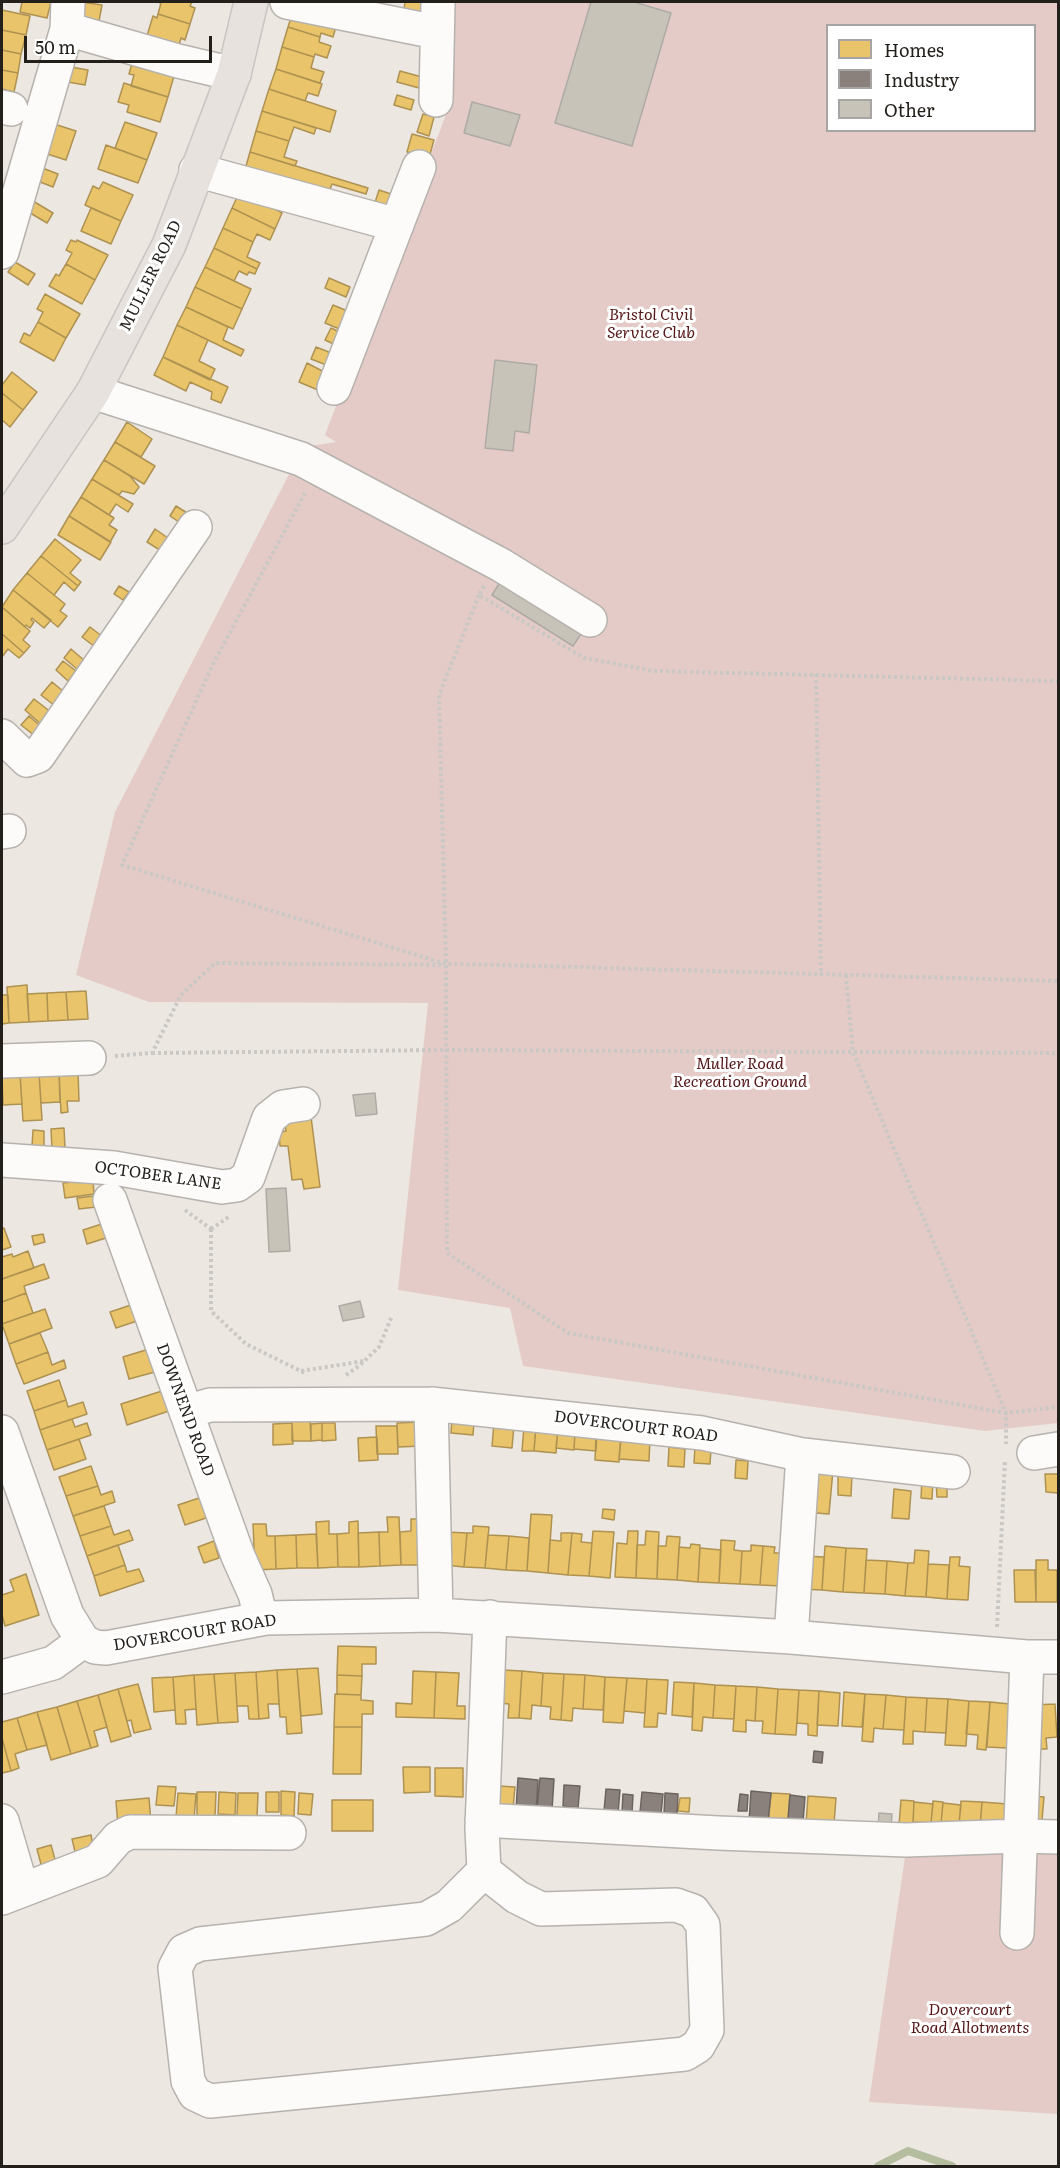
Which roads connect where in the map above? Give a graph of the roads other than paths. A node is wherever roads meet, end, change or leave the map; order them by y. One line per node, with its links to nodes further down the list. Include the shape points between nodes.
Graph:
1 (251, 2): 5 (main road, MULLER ROAD)
2 (287, 2): 4 (street)
3 (68, 15): 5 (street, via 178,61); 10 (street)
4 (437, 17): 6 (street)
5 (234, 74): 8 (main road, MULLER ROAD)
6 (436, 100)
7 (419, 167): 9 (street)
8 (196, 170): 9 (street); 12 (main road, MULLER ROAD, via 169,244)
9 (397, 225): 11 (street)
10 (2, 252)
11 (334, 388)
12 (93, 392): 13 (main road, MULLER ROAD); 15 (street, via 300,459 496,563)
13 (2, 527)
14 (195, 527): 16 (street, via 38,756 27,760)
15 (590, 620)
16 (2, 736)
17 (89, 1058): 18 (street)
18 (2, 1061)
19 (303, 1104): 20 (street, OCTOBER LANE, via 273,1113 248,1177 237,1185 222,1187 114,1168)
20 (2, 1160)
21 (110, 1200): 23 (street, DOWNEND ROAD)
22 (431, 1404): 23 (street, DOVERCOURT ROAD, via 319,1399); 25 (street, DOVERCOURT ROAD, via 702,1433); 27 (street)
23 (198, 1409): 29 (street, DOWNEND ROAD, via 238,1556)
24 (2, 1432): 31 (street, via 67,1615)
25 (803, 1455): 26 (street, DOVERCOURT ROAD); 30 (street)
26 (953, 1472)
27 (436, 1615): 28 (street, DOVERCOURT ROAD); 29 (street, DOVERCOURT ROAD)
28 (490, 1617): 30 (street, DOVERCOURT ROAD); 34 (street)
29 (261, 1619): 31 (street, DOVERCOURT ROAD, via 106,1648)
30 (791, 1637): 32 (street, DOVERCOURT ROAD)
31 (82, 1641): 33 (street, via 53,1663)
32 (1027, 1656): 37 (street)
33 (2, 1677)
34 (482, 1820): 37 (street, via 906,1840); 39 (street)
35 (2, 1821): 40 (street)
36 (289, 1833): 40 (street, via 130,1832 118,1838 98,1861)
37 (1020, 1836): 38 (street); 41 (street)
38 (1059, 1837)
39 (484, 1871): 39 (street, via 517,1897 541,1909 676,1905 693,1911 703,1925 706,2030 698,2046 685,2055 210,2101 195,2094 188,2081 175,1968 184,1951 200,1944 426,1919 450,1906)
40 (12, 1894)
41 (1017, 1933)

